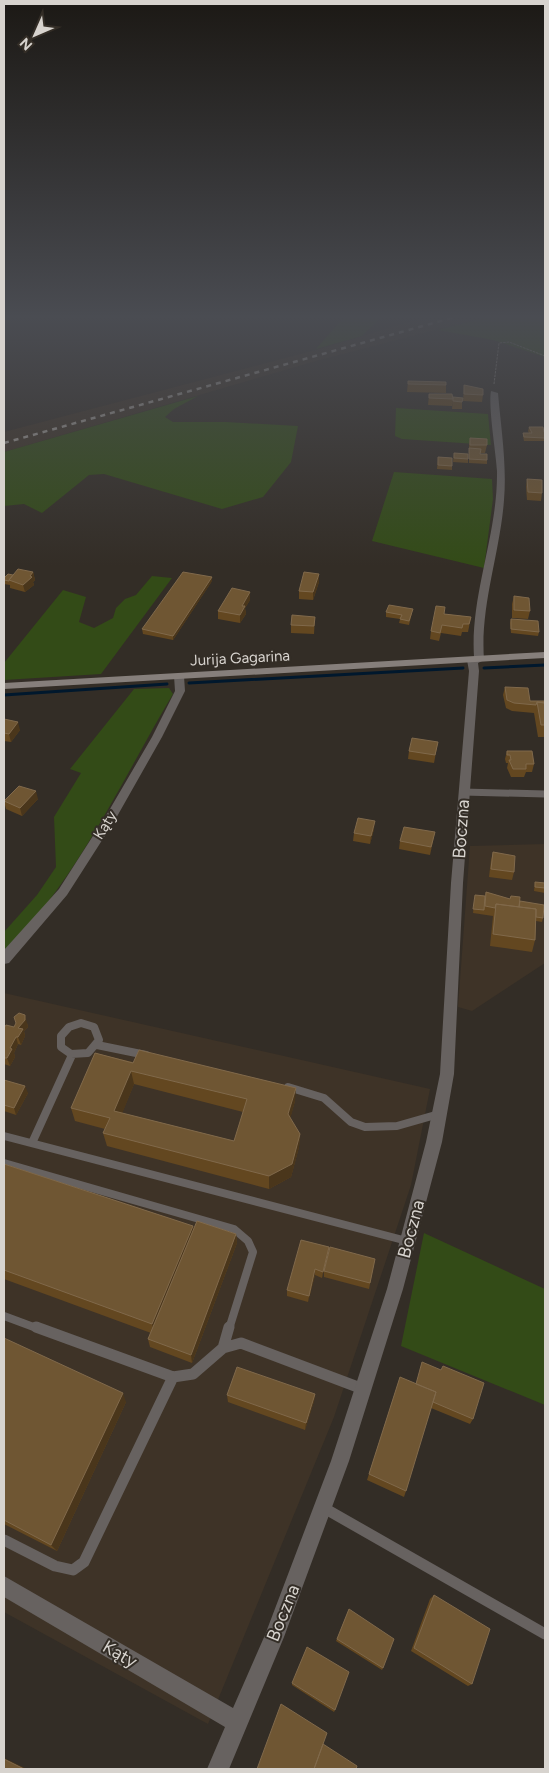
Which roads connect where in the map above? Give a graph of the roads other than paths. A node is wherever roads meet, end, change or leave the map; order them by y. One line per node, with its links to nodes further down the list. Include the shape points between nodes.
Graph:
1 (495, 400): 3 (street, via 500,500)
2 (545, 655): 3 (street, Jurija Gagarina)
3 (475, 660): 4 (street, Jurija Gagarina); 6 (street, Boczna)
4 (178, 676): 5 (street, Jurija Gagarina); 8 (street, Kąty, via 180,691 111,817 63,892)
5 (4, 686)
6 (463, 792): 7 (lane); 13 (street, Boczna, via 447,1074)
7 (545, 794)
8 (4, 959)
9 (97, 1045): 10 (lane, via 88,1053); 10 (lane, via 99,1034 93,1026 81,1022 75,1024 64,1031 60,1042); 11 (lane)
10 (72, 1055): 15 (lane)
11 (156, 1058)
12 (281, 1085): 13 (lane, via 310,1092 329,1101 354,1124 398,1126)
13 (440, 1114): 17 (street, Boczna)
14 (4, 1136): 15 (lane)
15 (32, 1143): 17 (lane)
16 (4, 1163): 19 (lane, via 234,1229 248,1241 253,1252)
17 (408, 1241): 21 (street, Boczna)
18 (4, 1316): 20 (lane)
19 (223, 1348): 20 (lane, via 193,1374); 21 (lane, via 241,1344)
20 (173, 1377): 23 (lane, via 84,1562 73,1570 55,1566)
21 (364, 1389): 22 (street, Boczna)
22 (324, 1508): 25 (lane); 26 (street, Boczna)
23 (4, 1540)
24 (4, 1586): 26 (street, Kąty)
25 (545, 1634)
26 (237, 1722): 27 (street, Boczna)
27 (218, 1769)

